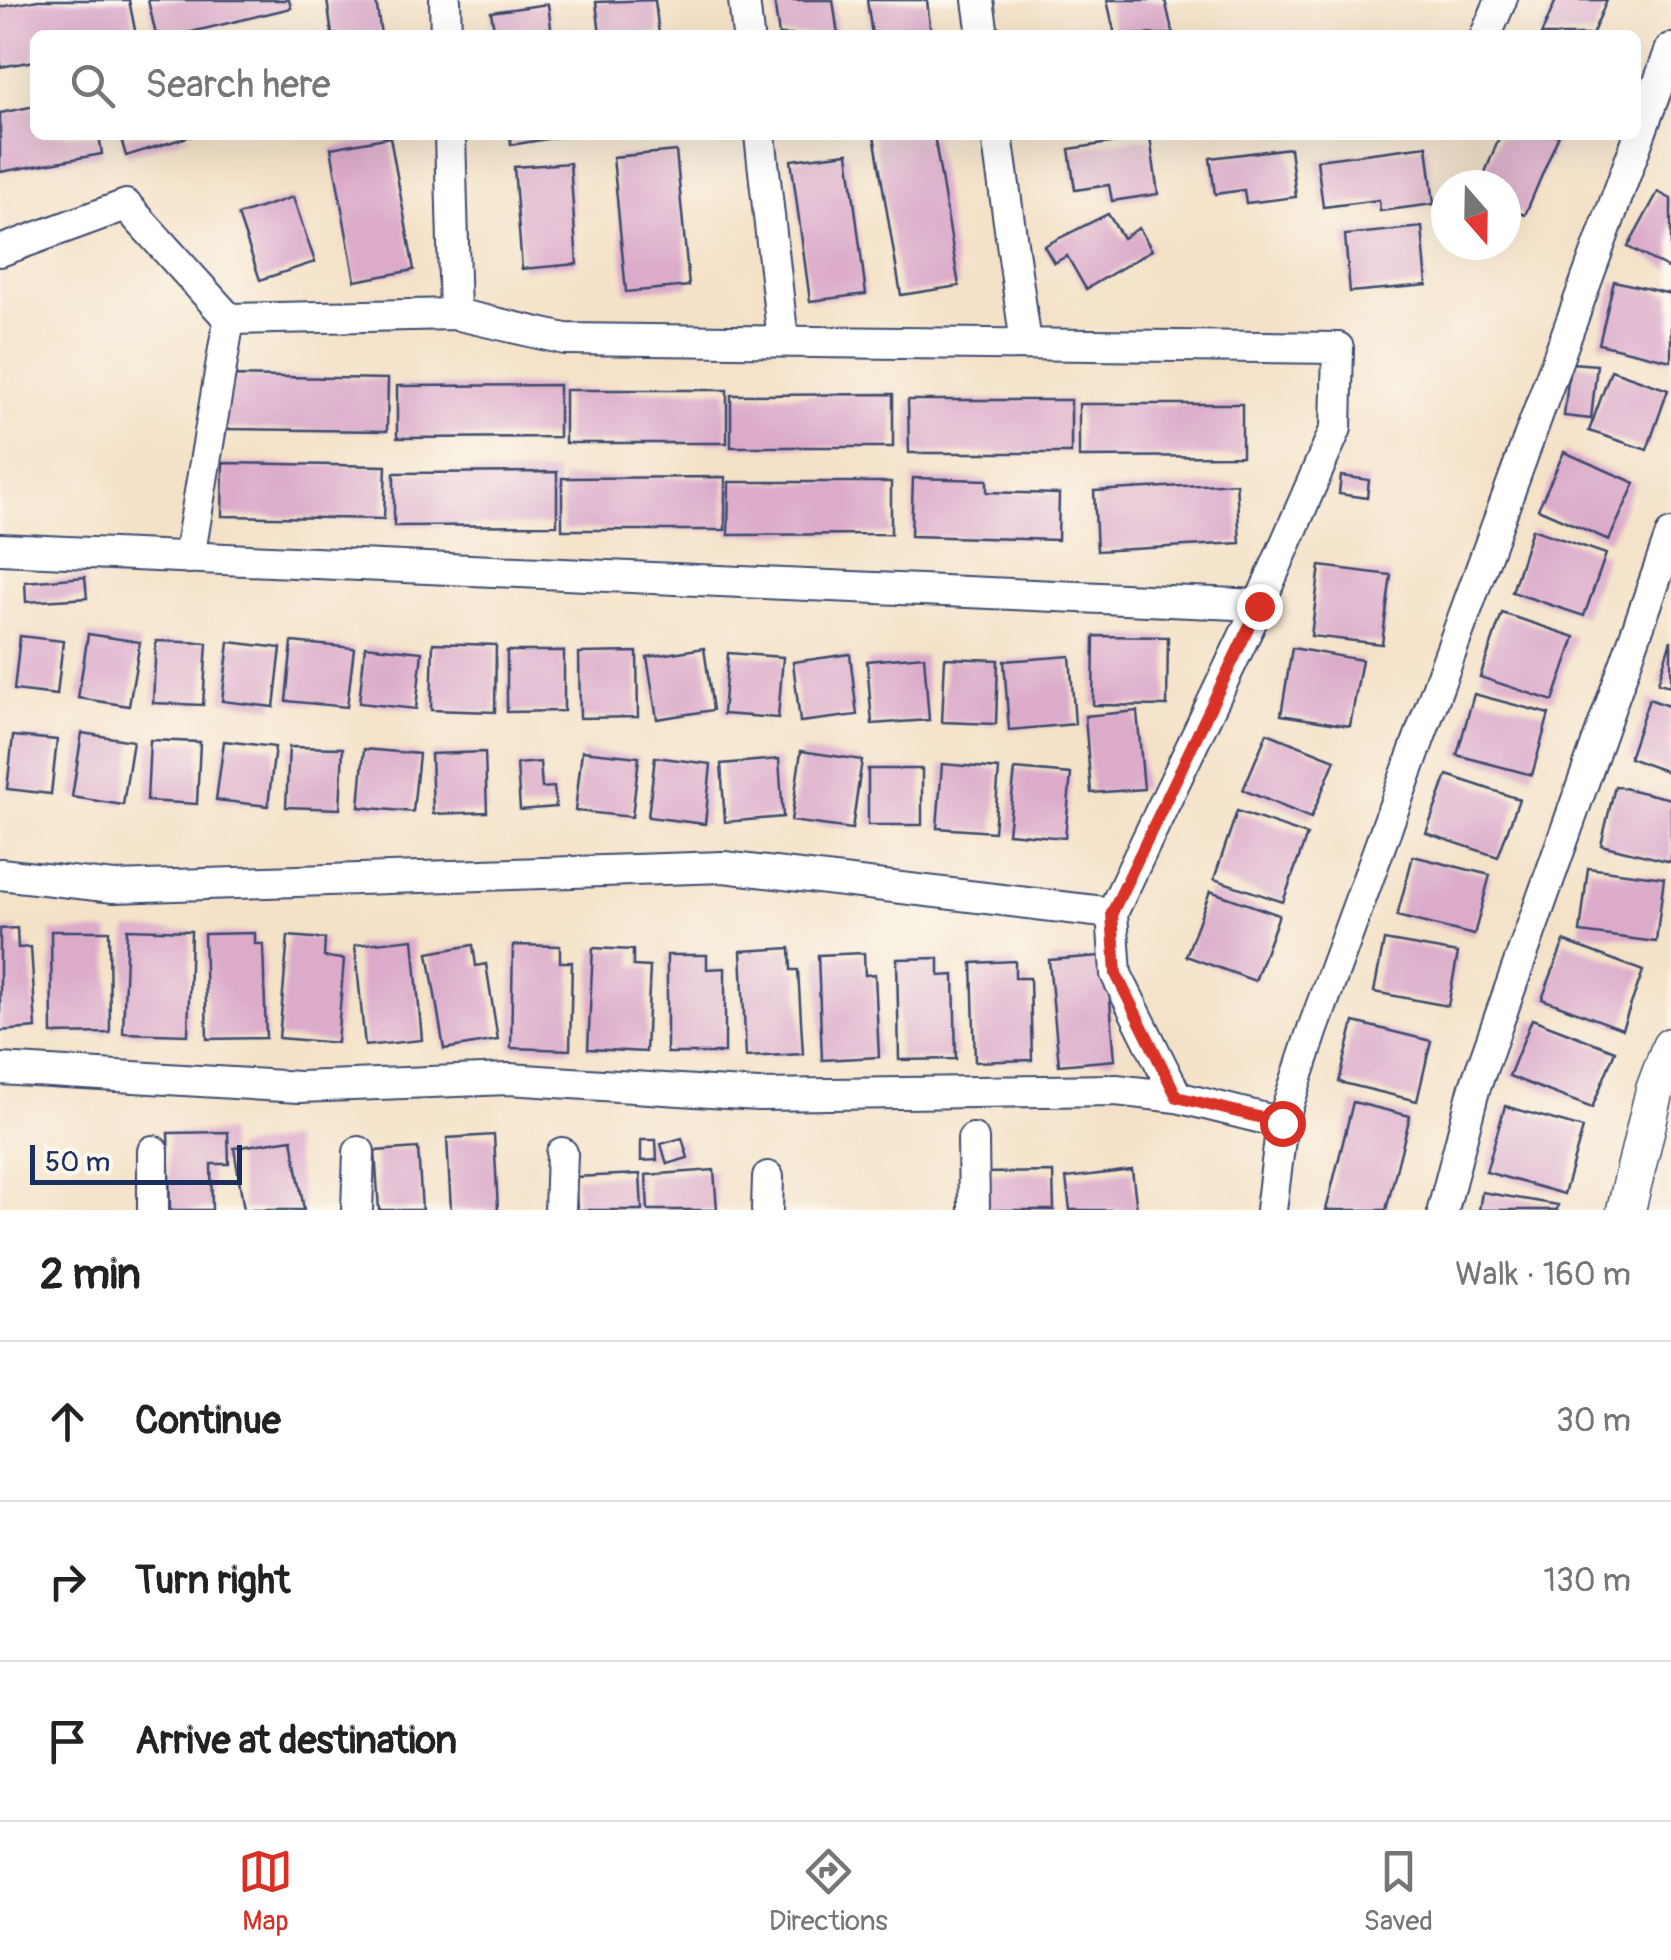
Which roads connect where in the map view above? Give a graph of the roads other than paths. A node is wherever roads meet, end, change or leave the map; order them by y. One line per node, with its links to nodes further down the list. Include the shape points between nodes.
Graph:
1 (445, 0): 5 (street)
2 (744, 0): 6 (street)
3 (978, 0): 7 (street)
4 (1501, 0): 8 (street)
5 (446, 30)
6 (747, 30)
7 (982, 30)
8 (1488, 30)
9 (1671, 49): 10 (street)
10 (1641, 131)
11 (450, 140): 16 (street)
12 (761, 140): 18 (street)
13 (998, 140): 19 (street)
14 (1638, 140): 29 (street)
15 (0, 251): 17 (street, via 126,205)
16 (455, 314): 17 (street); 18 (street, via 565,339)
17 (229, 319): 22 (street)
18 (784, 341): 19 (street)
19 (1026, 344): 23 (street, via 1338,348 1336,428)
20 (1671, 535): 41 (street, via 1474,1090)
21 (0, 549): 22 (street)
22 (189, 558): 23 (street)
23 (1259, 606): 25 (street)
24 (0, 874): 25 (street, via 114,887 724,867)
25 (1112, 913): 28 (street, via 1116,974)
26 (1671, 1046): 42 (street)
27 (0, 1069): 28 (street, via 299,1088 508,1080 758,1095 1116,1090)
28 (1177, 1097): 29 (street)
29 (1282, 1123): 40 (street)
30 (973, 1140): 39 (street)
31 (153, 1151): 35 (street)
32 (358, 1152): 36 (street)
33 (562, 1154): 37 (street)
34 (768, 1177): 38 (street)
35 (153, 1210)
36 (357, 1210)
37 (560, 1210)
38 (767, 1210)
39 (974, 1210)
40 (1271, 1210)
41 (1443, 1210)
42 (1626, 1210)

